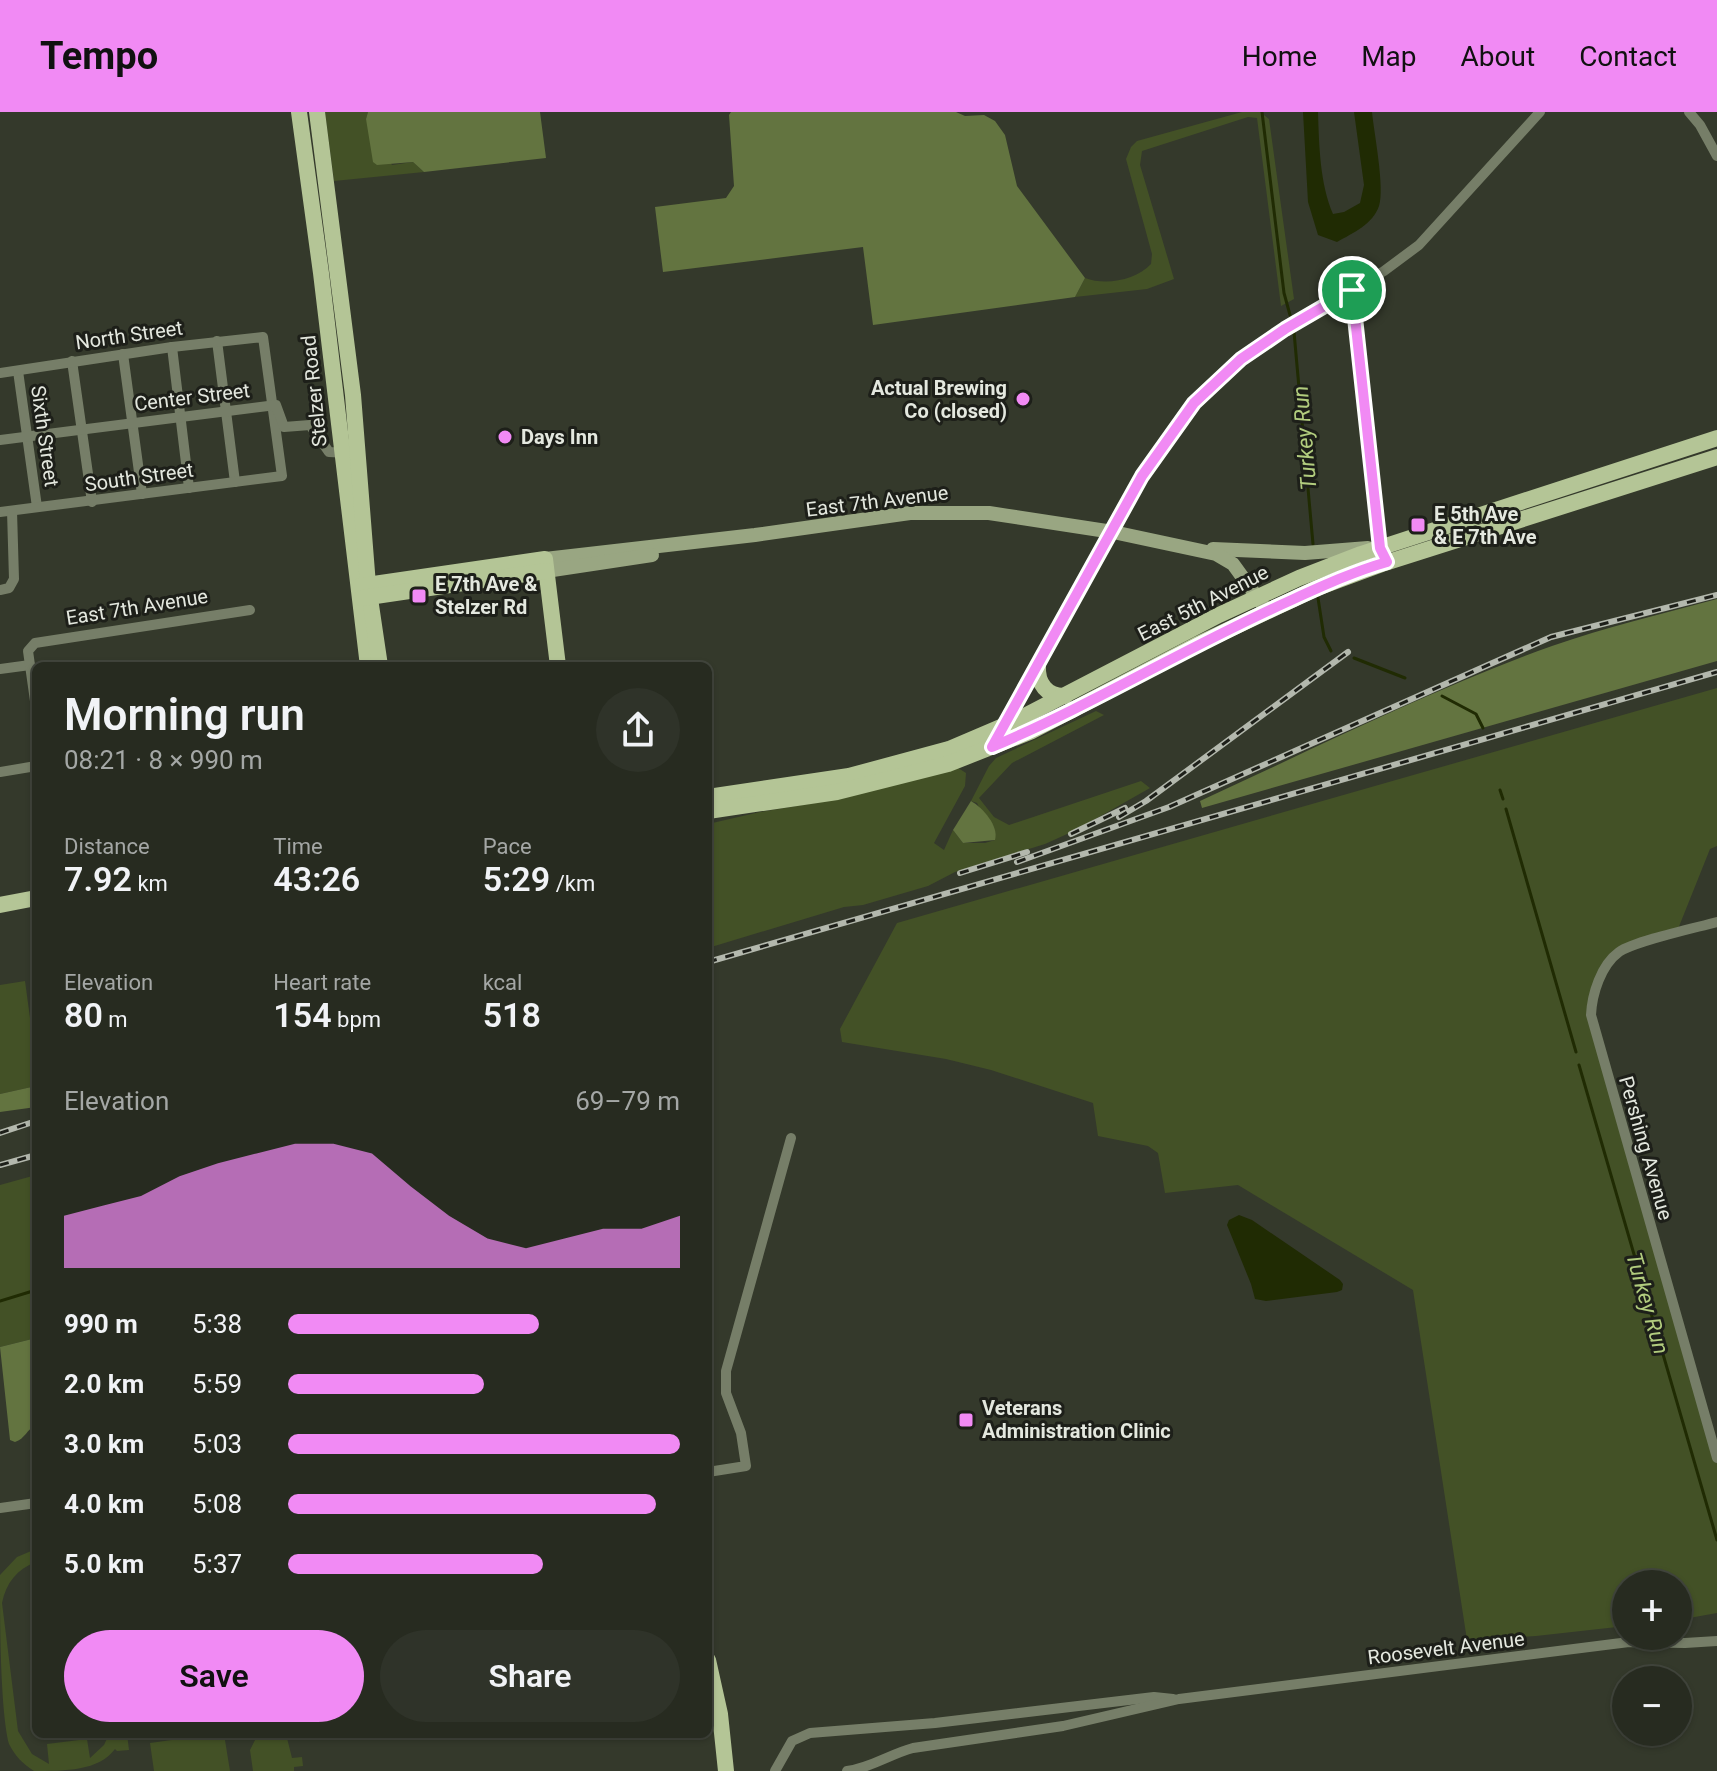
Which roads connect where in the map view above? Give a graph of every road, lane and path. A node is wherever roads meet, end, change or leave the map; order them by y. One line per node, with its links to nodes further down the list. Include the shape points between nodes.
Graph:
1 (299, 112): 21 (main road, Stelzer Road)
2 (317, 112): 21 (main road, Stelzer Road)
3 (1540, 112): 6 (street, via 1419,245)
4 (1689, 112): 5 (street)
5 (1717, 156)
6 (1352, 290): 30 (street, via 1252,352 1194,403 1154,457); 33 (street)
7 (217, 341): 8 (street, North Street); 13 (street, North Street, via 263,337); 14 (street)
8 (172, 347): 9 (street, North Street); 15 (street)
9 (123, 354): 10 (street, North Street); 16 (street)
10 (72, 361): 11 (street, North Street); 17 (street)
11 (18, 371): 12 (street, North Street); 18 (street, Sixth Street)
12 (0, 373)
13 (274, 405): 14 (street, Center Street); 21 (street, Center Street, via 284,427 310,425 329,452); 23 (street, South Street, via 282,476)
14 (226, 412): 15 (street, Center Street); 23 (street)
15 (180, 417): 16 (street, Center Street); 24 (street)
16 (132, 423): 17 (street, Center Street); 25 (street)
17 (82, 429): 18 (street, Center Street); 26 (street)
18 (27, 436): 20 (street, Center Street); 27 (street, Sixth Street)
19 (1717, 438): 33 (main road, East 5th Avenue)
20 (0, 440)
21 (350, 453): 32 (main road, Stelzer Road); 37 (main road, Stelzer Road)
22 (1717, 457): 33 (main road, East 5th Avenue)
23 (235, 482): 24 (street, South Street)
24 (189, 488): 25 (street, South Street)
25 (142, 494): 26 (street, South Street)
26 (92, 502): 27 (street, South Street)
27 (37, 507): 28 (street, South Street)
28 (12, 511): 29 (street, South Street); 36 (street, via 14,579)
29 (0, 512)
30 (1113, 532): 31 (street, East 7th Avenue); 34 (street, East 7th Avenue, via 1010,515 910,513); 45 (street)
31 (1192, 547): 33 (street, East 7th Avenue); 38 (street, East 7th Avenue, via 1230,561)
32 (365, 555): 35 (main road, via 376,573); 37 (main road, Stelzer Road)
33 (1384, 555): 38 (main road, East 5th Avenue); 40 (main road, East 5th Avenue)
34 (546, 565): 35 (main road, East 7th Avenue); 37 (main road, East 7th Avenue); 43 (main road)
35 (418, 578): 37 (main road, East 7th Avenue)
36 (0, 590)
37 (363, 592): 41 (main road, Stelzer Road); 42 (main road, Stelzer Road)
38 (1256, 597): 40 (street, East 7th Avenue); 48 (main road, East 5th Avenue)
39 (250, 610): 44 (street, East 7th Avenue, via 35,643 28,651)
40 (1267, 611): 50 (main road, East 5th Avenue)
41 (368, 662)
42 (379, 662)
43 (558, 662)
44 (30, 665): 46 (street); 47 (street)
45 (1038, 666): 48 (main road, via 1045,688 1054,696); 49 (street)
46 (0, 669)
47 (32, 679)
48 (1065, 696): 49 (main road, East 5th Avenue)
49 (1004, 726): 50 (street); 54 (main road, East 5th Avenue, via 884,768)
50 (992, 747): 53 (main road, East 5th Avenue, via 920,772)
51 (32, 767): 52 (street)
52 (0, 772)
53 (825, 794): 55 (main road, East 5th Avenue); 56 (main road)
54 (712, 796)
55 (712, 810)
56 (712, 820)
57 (32, 899): 58 (main road)
58 (0, 905)
59 (32, 910): 60 (main road)
60 (0, 914)
61 (1717, 922): 63 (street, Pershing Avenue, via 1621,950 1597,984 1591,1015)
62 (791, 1138): 64 (street, via 726,1371 726,1393 746,1466)
63 (1717, 1458)
64 (712, 1471)
65 (32, 1504): 66 (street)
66 (0, 1508)
67 (1717, 1641): 69 (street, Roosevelt Avenue, via 1629,1642)
68 (712, 1678): 70 (main road)
69 (1179, 1699): 71 (street, Roosevelt Avenue, via 1154,1697 810,1733 792,1741); 72 (street, Roosevelt Avenue, via 1063,1726 913,1748)
70 (726, 1771)
71 (775, 1771)
72 (847, 1771)

